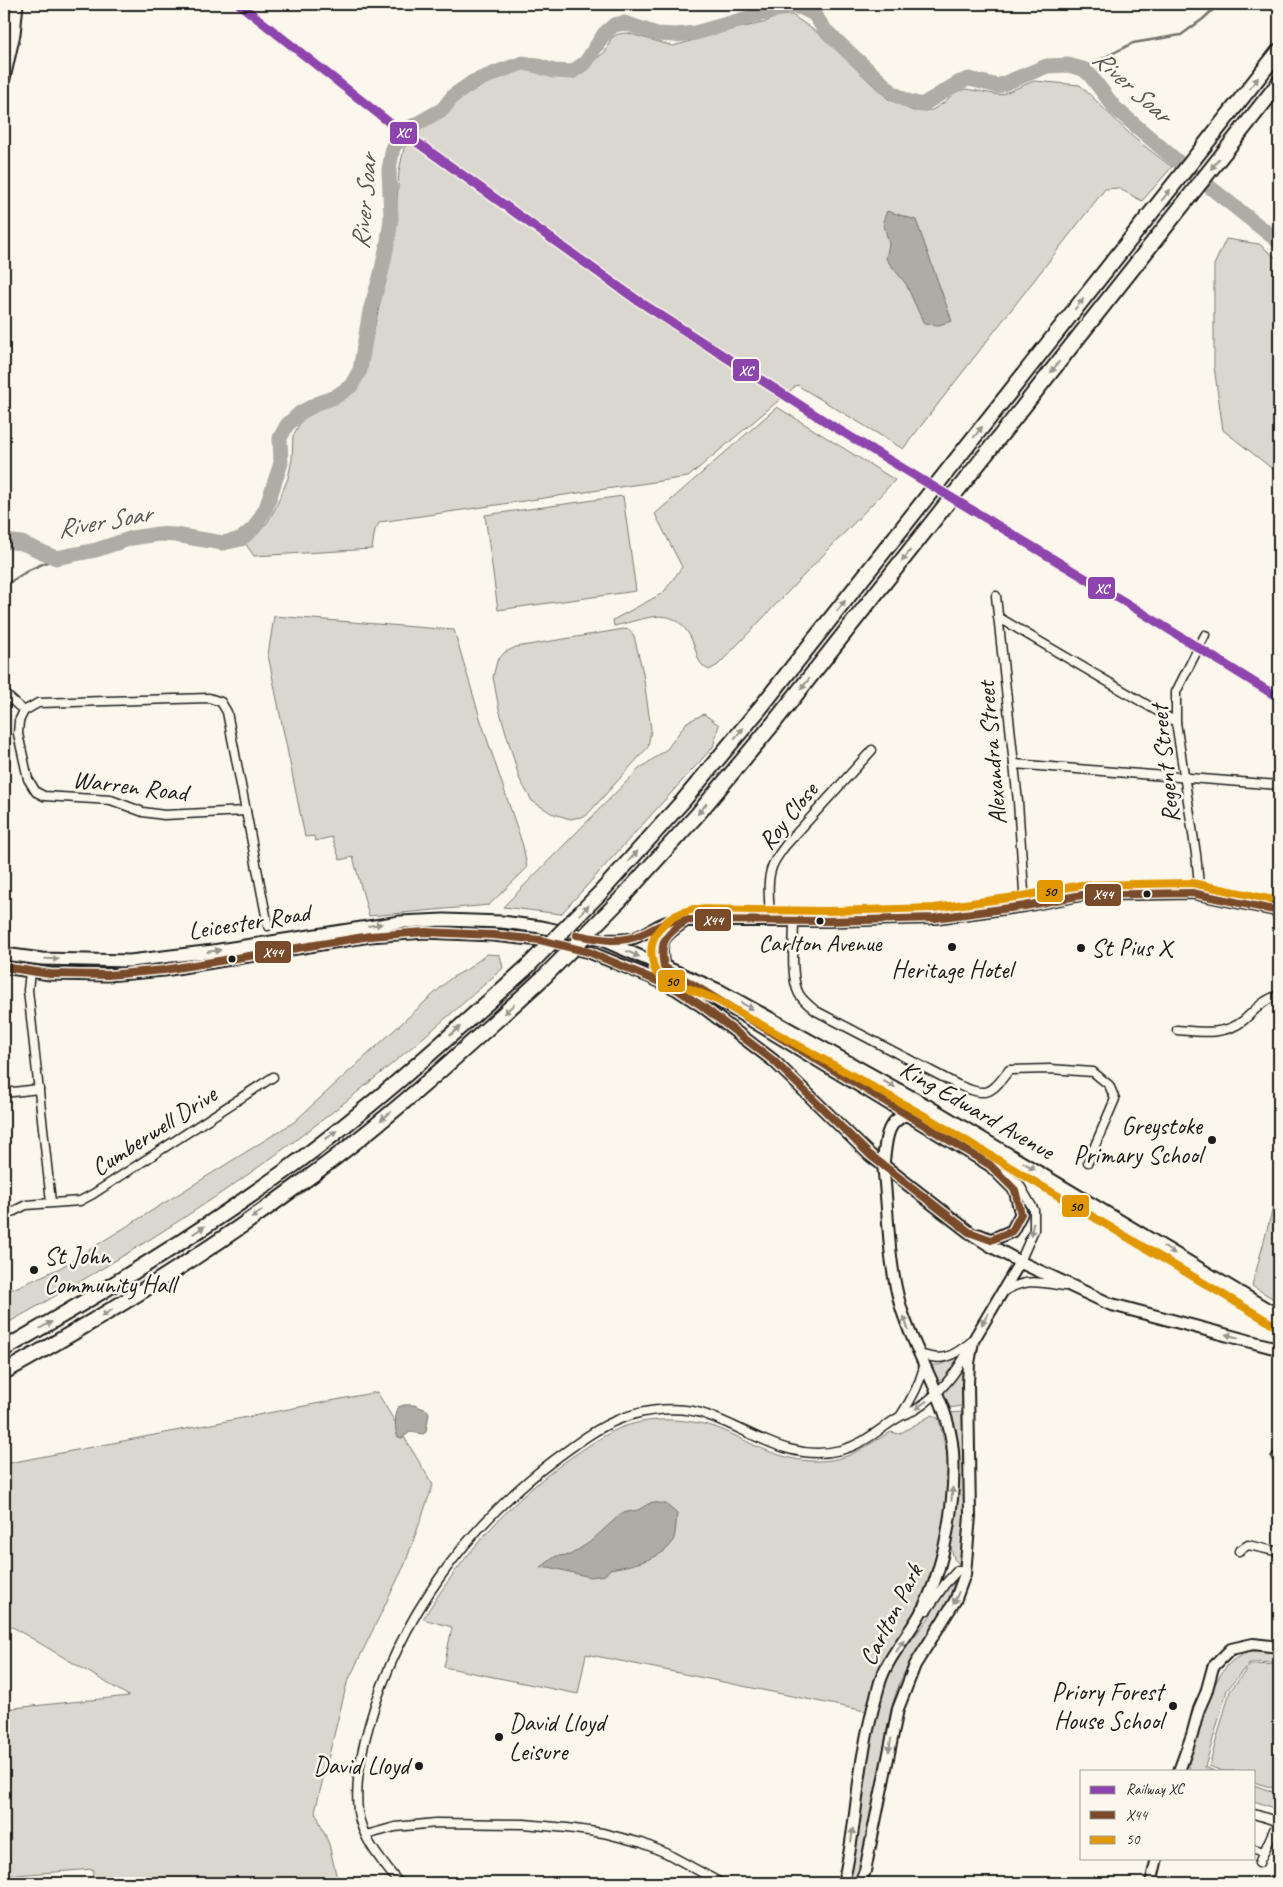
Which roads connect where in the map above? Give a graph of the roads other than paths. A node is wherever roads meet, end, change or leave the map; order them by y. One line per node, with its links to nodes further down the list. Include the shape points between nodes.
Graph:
1 (16, 4): 3 (main road, via 14,34)
2 (1279, 51): 48 (highway, one-way to 2, bridge, via 170,1249 289,1168 368,1106 525,969 601,892 761,707)
3 (4, 78)
4 (1279, 83): 52 (highway, one-way to 52, bridge, via 772,725 619,901 545,976 422,1086 298,1186 116,1307)
5 (996, 596): 6 (street, Alexandra Street)
6 (998, 617): 10 (street); 12 (street, Alexandra Street)
7 (1205, 635): 10 (street, Regent Street, via 1176,692)
8 (4, 693): 9 (street)
9 (24, 711): 15 (street, Warren Road, via 18,734 28,779 36,792 44,796 110,800 164,816); 15 (street, via 38,703 216,699 227,712)
10 (1176, 722): 13 (street, Regent Street)
11 (872, 750): 19 (street, Roy Close, via 775,860 770,880)
12 (1014, 764): 13 (street); 17 (street, Alexandra Street)
13 (1184, 777): 14 (street); 16 (street, Regent Street)
14 (1279, 785)
15 (246, 811): 23 (street)
16 (1200, 895): 17 (street, via 1082,896); 18 (street)
17 (1025, 906): 21 (street, via 934,918)
18 (1279, 911)
19 (770, 920): 20 (street); 21 (street)
20 (686, 921): 25 (street, via 667,920 633,938); 28 (street, via 673,929 660,950)
21 (794, 921): 37 (street, via 795,979 802,998 816,1010 958,1085 978,1093 994,1089 1009,1070 1050,1069 1093,1072 1109,1085 1115,1099)
22 (502, 922): 25 (main road, King Edward Avenue); 26 (main road, Leicester Road, one-way to 22, via 42,959 130,961 400,922)
23 (268, 926)
24 (493, 935): 29 (main road, Leicester Road, via 398,933 164,970 108,975); 38 (main road, King Edward Avenue, via 540,940 589,952 676,989 774,1061)
25 (602, 940): 28 (main road, King Edward Avenue, one-way to 28)
26 (4, 954)
27 (4, 967): 29 (main road, Leicester Road)
28 (668, 969): 35 (main road, King Edward Avenue, one-way to 35, via 721,991); 36 (main road, King Edward Avenue)
29 (30, 972): 33 (street, via 28,990)
30 (1279, 996): 31 (street, via 1260,1005 1226,1031)
31 (1177, 1030)
32 (273, 1077): 40 (street, Cumberwell Drive, via 93,1194 80,1201)
33 (39, 1089): 34 (street); 40 (street)
34 (4, 1093)
35 (928, 1106): 36 (main road); 46 (main road, King Edward Avenue, one-way to 46)
36 (906, 1114): 38 (main road, via 886,1134); 39 (main road, King Edward Avenue)
37 (1088, 1162)
38 (884, 1165): 42 (main road, King Edward Avenue); 50 (street, Carlton Park, one-way to 38, via 900,1305 893,1272)
39 (990, 1165): 42 (main road, King Edward Avenue, via 1015,1190 1021,1214 1012,1231 991,1240); 43 (street, Carlton Park, one-way to 43, via 1019,1184 1034,1210 1034,1230)
40 (51, 1202): 41 (street, Cumberwell Drive, via 26,1205)
41 (4, 1216)
42 (969, 1232): 43 (main road, King Edward Avenue)
43 (1020, 1262): 44 (main road, King Edward Avenue); 45 (street, Carlton Park)
44 (1075, 1288): 45 (street, via 1035,1281 1016,1284); 49 (main road, King Edward Avenue, one-way to 44, via 1110,1304)
45 (999, 1294): 47 (street, Carlton Park, one-way to 47)
46 (1279, 1316)
47 (973, 1341): 50 (street, via 956,1354 944,1358 934,1359); 53 (street, via 962,1362); 71 (street, Carlton Park, one-way to 71, via 968,1392 970,1516 965,1574 955,1602 915,1665 900,1700)
48 (4, 1349)
49 (1279, 1349)
50 (920, 1354): 51 (street, Carlton Park)
51 (924, 1366): 53 (street, Carlton Park); 54 (street, via 913,1399)
52 (4, 1372)
53 (937, 1393): 54 (street, one-way to 54, via 916,1410); 58 (street, Carlton Park, one-way to 53, via 938,1572 950,1510 953,1450)
54 (900, 1417): 63 (street, via 857,1445 813,1454 786,1449 705,1414 683,1410 644,1412 598,1429 530,1478 475,1532 444,1570 404,1634 379,1695 362,1751 357,1780 358,1814)
55 (1239, 1551): 56 (street, via 1248,1541)
56 (1279, 1552)
57 (958, 1570): 58 (street)
58 (912, 1626): 70 (street, Carlton Park, one-way to 58, via 858,1787 881,1680)
59 (1279, 1646): 60 (street, via 1253,1644 1232,1649 1213,1667)
60 (1179, 1770)
61 (1256, 1815): 62 (street)
62 (1279, 1821): 65 (street)
63 (366, 1835): 68 (street); 69 (street, via 395,1827 436,1823 567,1828 642,1843 674,1856)
64 (1256, 1850): 65 (street)
65 (1264, 1852): 67 (street)
66 (1157, 1860): 72 (street)
67 (1259, 1863)
68 (399, 1883)
69 (721, 1883)
70 (843, 1883)
71 (860, 1883)
72 (1151, 1883)

